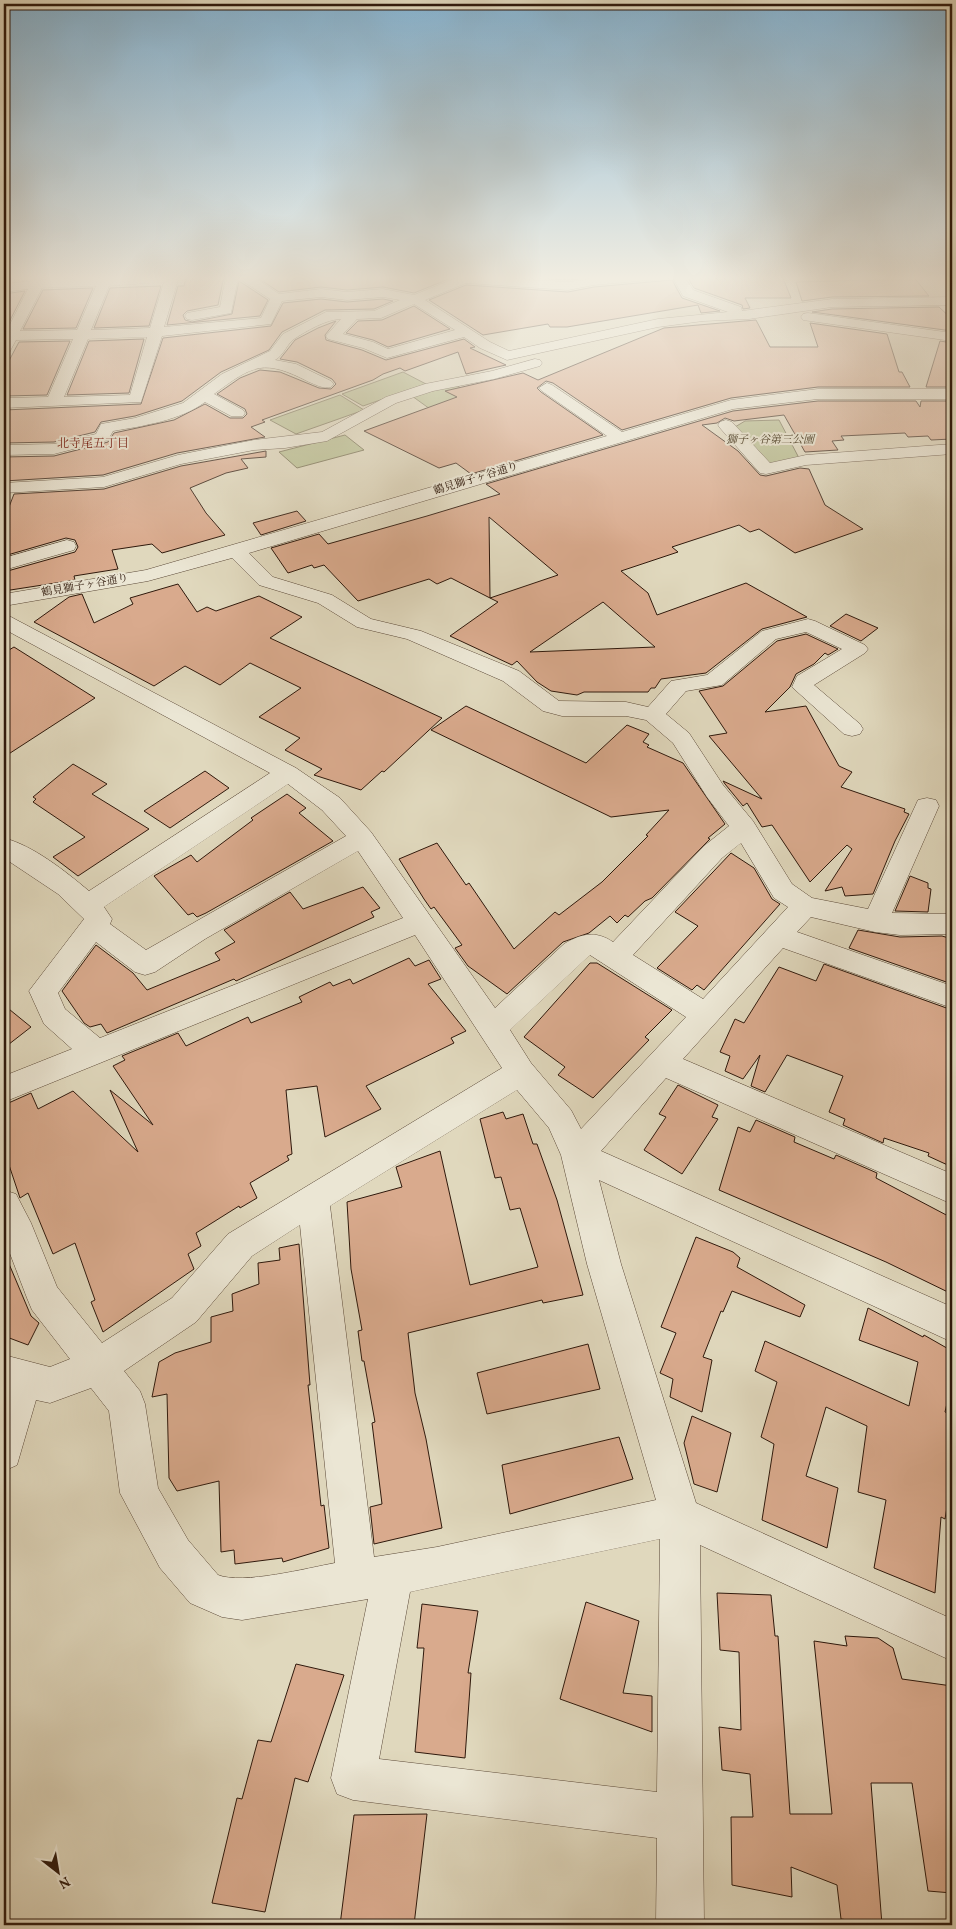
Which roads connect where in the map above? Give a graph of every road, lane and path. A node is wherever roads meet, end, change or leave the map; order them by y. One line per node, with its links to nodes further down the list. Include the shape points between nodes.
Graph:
1 (70, 366): 10 (street)
2 (145, 366): 10 (street, via 136,399)
3 (250, 366): 9 (street, via 227,377)
4 (285, 366): 6 (street)
5 (524, 366): 17 (street, via 430,387 391,400 327,436 244,446 178,460 104,482)
6 (326, 384)
7 (547, 388): 14 (street)
8 (952, 394): 14 (street, 鶴見獅子ヶ谷通り, via 861,393 758,400)
9 (204, 395): 12 (street, via 231,416); 16 (street, via 189,406 137,422 107,427 102,437 54,449)
10 (54, 402): 11 (street)
11 (4, 403)
12 (252, 408)
13 (726, 425): 15 (street, via 766,469 806,460)
14 (619, 437): 19 (street, 鶴見獅子ヶ谷通り)
15 (952, 449)
16 (4, 450)
17 (4, 488)
18 (67, 546): 20 (street)
19 (236, 551): 21 (street, 鶴見獅子ヶ谷通り, via 148,575); 23 (street, via 266,581 325,599 364,623 414,635 511,676 551,706 562,709 626,709)
20 (4, 564)
21 (4, 600)
22 (4, 621): 25 (street)
23 (653, 715): 24 (street, via 678,686 714,680 769,635 808,625 858,649 805,681 803,687); 27 (street, via 681,738 715,791)
24 (852, 729)
25 (288, 773): 28 (street, via 331,804); 31 (street)
26 (927, 806): 33 (street)
27 (744, 826): 30 (street, via 784,891); 36 (street, via 713,852)
28 (362, 838): 31 (street, via 145,964); 32 (street)
29 (4, 847): 31 (street, via 38,866)
30 (805, 906): 33 (street); 35 (street)
31 (91, 915): 40 (street, via 43,991 54,1016)
32 (421, 922): 39 (street); 40 (street)
33 (875, 922): 34 (street, via 900,926)
34 (952, 924)
35 (779, 936): 37 (street); 38 (street)
36 (615, 957): 38 (street); 39 (street, via 597,944 586,944 574,951)
37 (952, 997)
38 (705, 1015): 41 (street)
39 (493, 1028): 42 (street)
40 (96, 1052): 43 (street)
41 (661, 1063): 44 (street); 45 (street)
42 (520, 1072): 44 (street, via 560,1119); 46 (street)
43 (4, 1089)
44 (577, 1155): 48 (street); 52 (street, via 604,1264)
45 (952, 1189)
46 (313, 1199): 49 (street, via 240,1245 184,1310); 53 (street)
47 (4, 1205): 49 (street, via 20,1234 44,1298)
48 (952, 1325)
49 (98, 1367): 50 (street, via 50,1385); 53 (street, via 127,1404 139,1493 174,1554 204,1589 242,1599)
50 (15, 1377): 51 (street, via 16,1403)
51 (4, 1452)
52 (680, 1516): 53 (street); 54 (street); 55 (street)
53 (375, 1577): 55 (street, via 352,1778)
54 (952, 1640)
55 (681, 1818): 56 (street)
56 (684, 1924)

